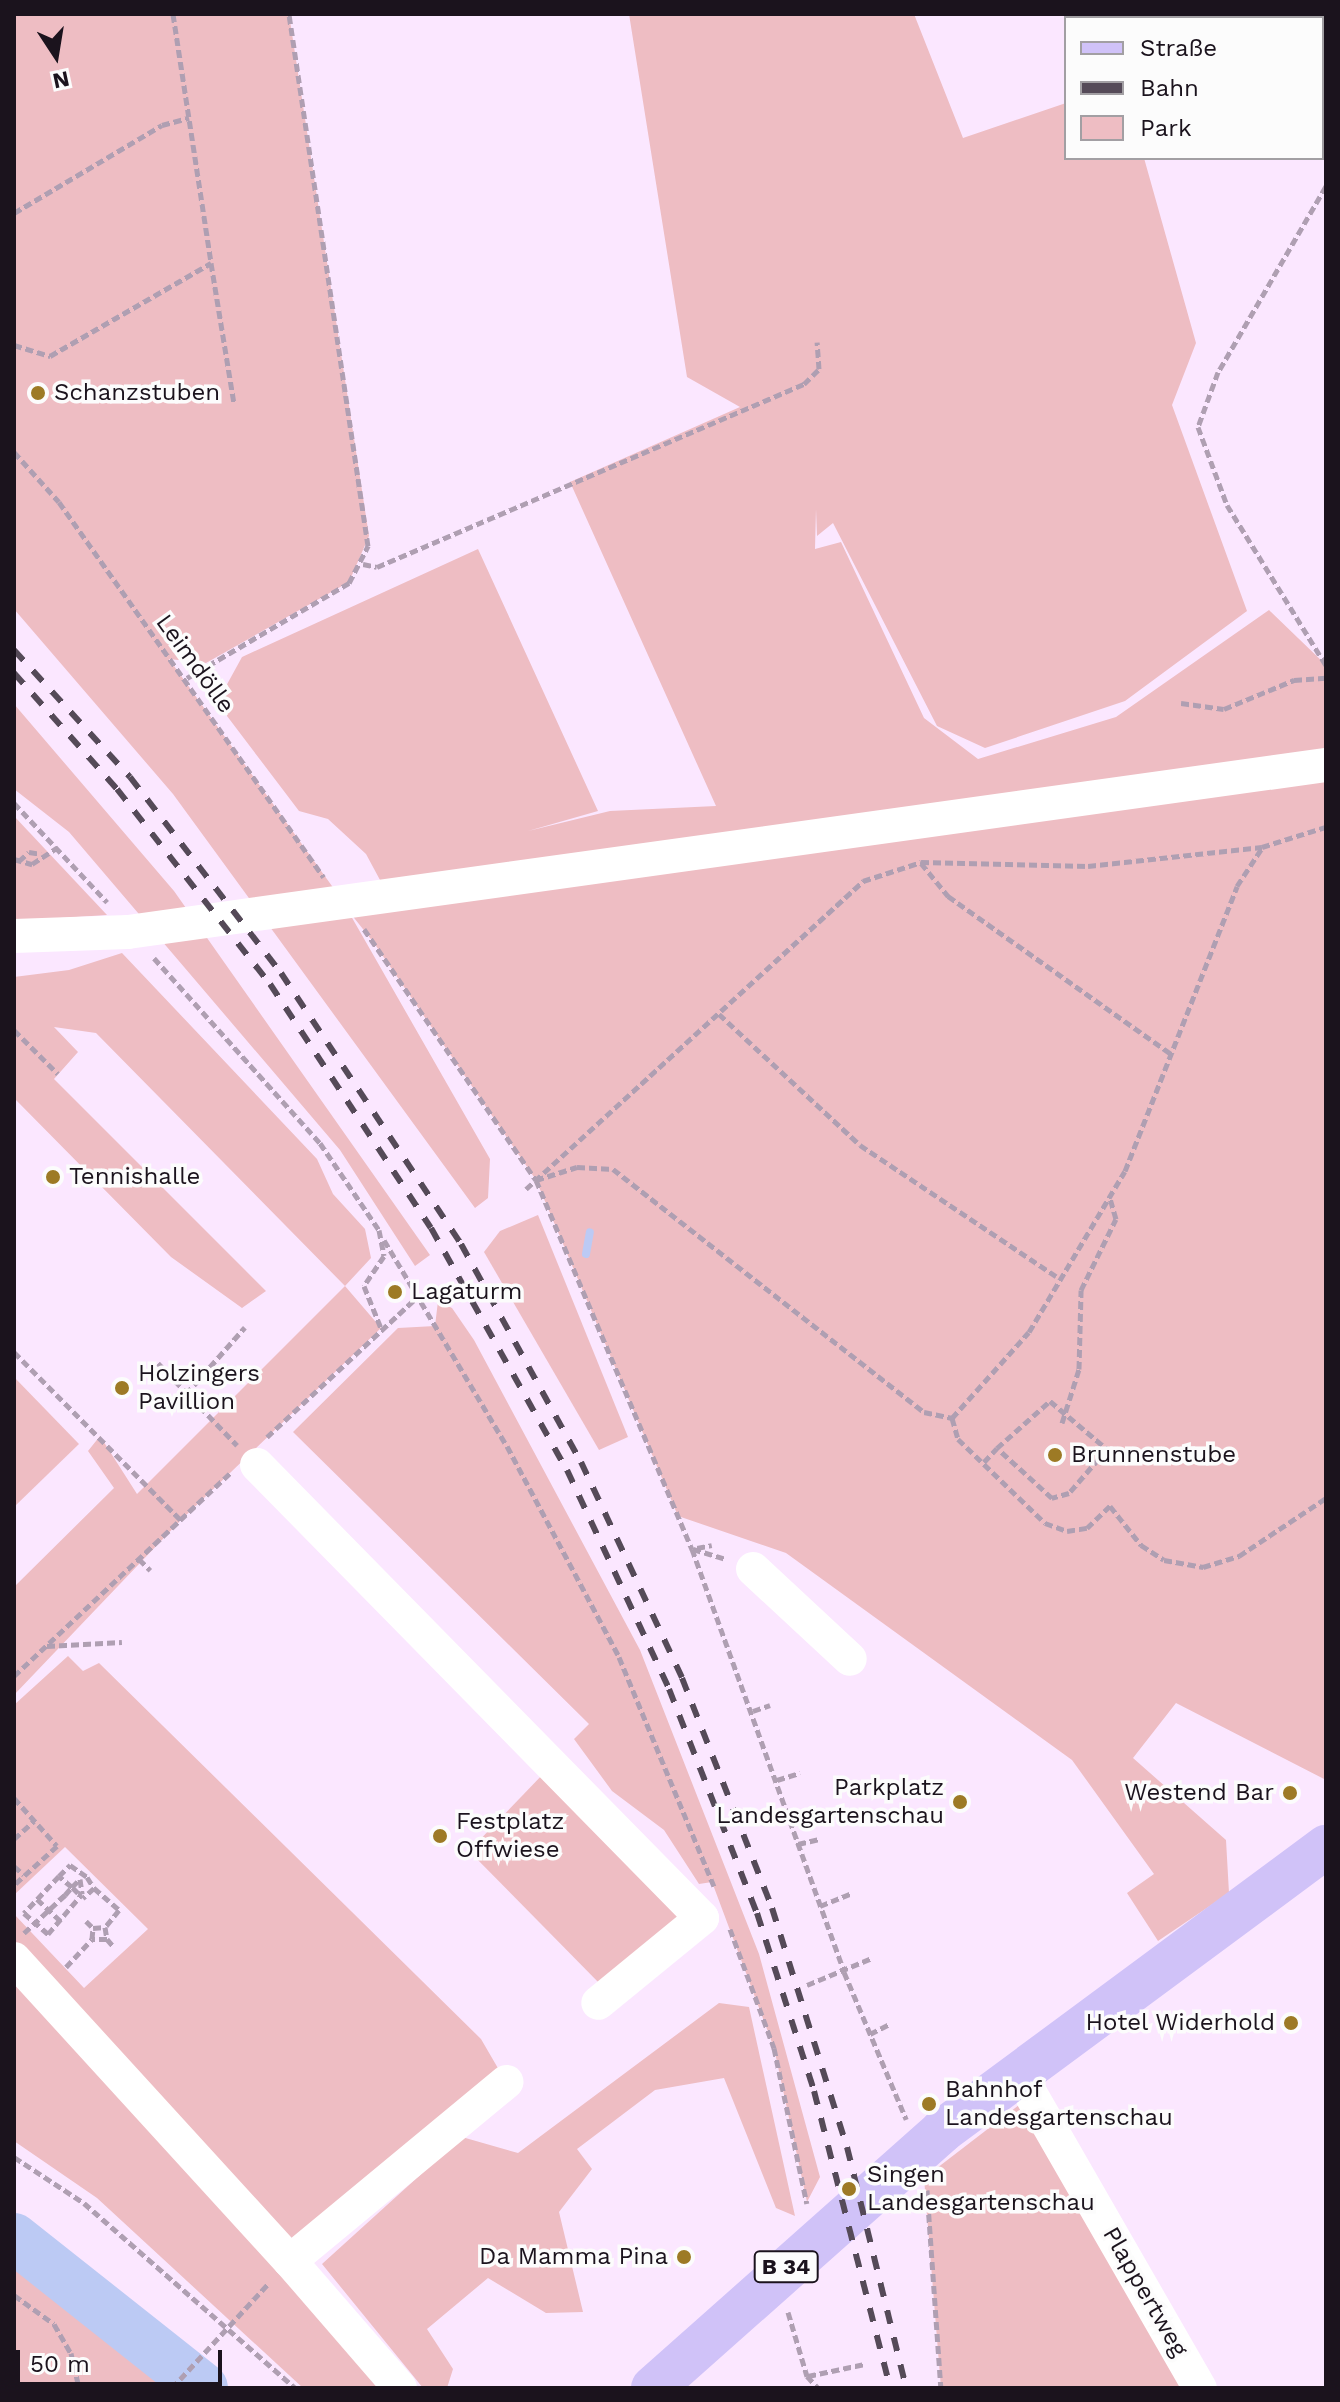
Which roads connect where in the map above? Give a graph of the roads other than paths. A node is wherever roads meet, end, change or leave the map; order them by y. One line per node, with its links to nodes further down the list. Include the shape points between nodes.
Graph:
1 (1326, 765): 2 (street, via 137,930)
2 (14, 936)
3 (250, 1458): 8 (street, via 702,1918)
4 (753, 1569): 5 (street)
5 (850, 1659)
6 (1326, 1847): 9 (main road, B 34)
7 (14, 1959): 11 (street)
8 (598, 2003)
9 (1018, 2072): 13 (main road, B 34, via 917,2153); 14 (street, Plappertweg)
10 (506, 2082): 11 (street)
11 (290, 2261): 12 (street)
12 (400, 2388)
13 (653, 2388)
14 (1200, 2388)

